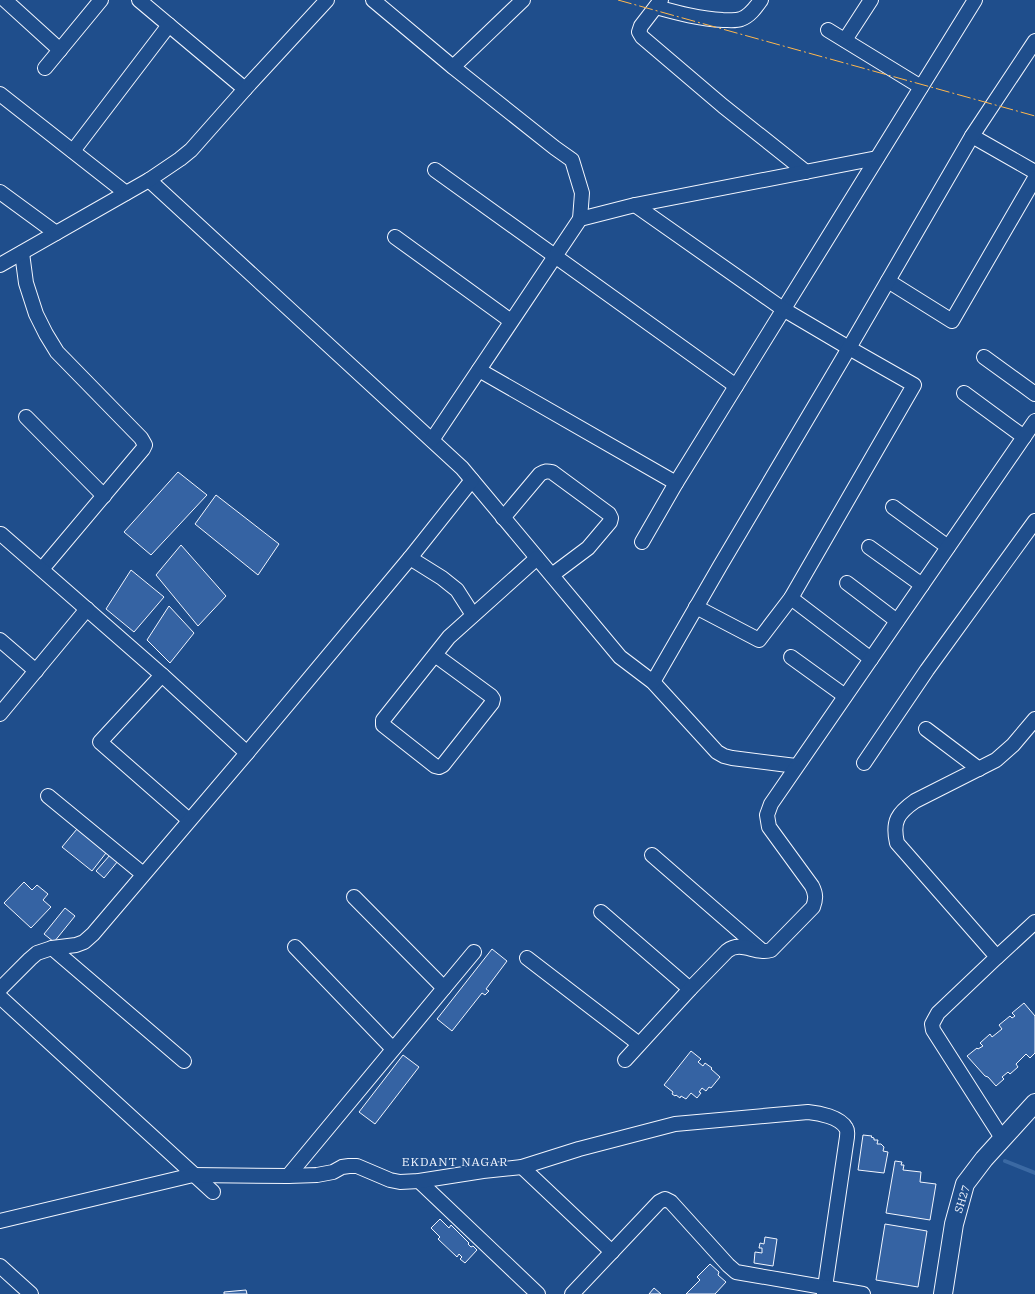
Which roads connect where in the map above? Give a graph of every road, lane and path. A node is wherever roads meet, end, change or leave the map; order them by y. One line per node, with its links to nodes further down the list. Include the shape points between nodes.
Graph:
1 (4, 0): 15 (street)
2 (101, 0): 15 (street)
3 (139, 0): 11 (street)
4 (327, 0): 19 (street)
5 (373, 0): 16 (street)
6 (523, 0): 16 (street)
7 (761, 0): 10 (street, via 753,11 740,20 700,18)
8 (871, 0): 13 (street)
9 (975, 0): 18 (street)
10 (659, 3): 25 (street, via 641,26 639,32 642,37)
11 (169, 25): 19 (street); 22 (street)
12 (828, 30): 13 (street)
13 (845, 40): 18 (street)
14 (1035, 41): 21 (street)
15 (60, 50): 17 (street)
16 (453, 67): 32 (street, via 572,160 582,193)
17 (45, 68)
18 (921, 87): 23 (street)
19 (245, 89): 28 (street, via 191,150)
20 (0, 94): 22 (street)
21 (972, 136): 26 (street); 38 (street)
22 (73, 151): 30 (street)
23 (877, 158): 25 (street); 39 (street)
24 (435, 170): 36 (street)
25 (806, 172): 31 (street)
26 (1035, 172)
27 (1035, 178): 38 (street, via 952,321)
28 (149, 180): 30 (street); 50 (street)
29 (0, 192): 33 (street)
30 (126, 193): 33 (street)
31 (635, 205): 32 (street); 39 (street)
32 (580, 219): 36 (street)
33 (56, 234): 35 (street)
34 (395, 237): 40 (street)
35 (22, 252): 37 (street); 53 (street, via 26,283 36,314 57,352 145,445)
36 (555, 256): 40 (street); 44 (street)
37 (0, 265)
38 (888, 281): 41 (street)
39 (783, 309): 41 (street); 44 (street)
40 (511, 321): 43 (street)
41 (849, 348): 67 (street, via 914,385); 68 (street)
42 (984, 357): 46 (street)
43 (479, 370): 50 (street); 52 (street)
44 (736, 386): 52 (street)
45 (964, 393): 49 (street)
46 (1035, 394)
47 (26, 417): 53 (street)
48 (1035, 422): 49 (street)
49 (1024, 437): 60 (street)
50 (432, 440): 51 (street)
51 (472, 480): 55 (street); 61 (street)
52 (676, 483): 58 (street)
53 (104, 496): 63 (street)
54 (893, 507): 60 (street)
55 (504, 518): 62 (street); 64 (street, via 540,474 548,471 609,514 610,522 588,548)
56 (1035, 521): 84 (street, via 927,670)
57 (1, 534): 63 (street)
58 (642, 542)
59 (869, 547): 66 (street)
60 (948, 547): 66 (street)
61 (410, 558): 70 (street, via 457,590); 83 (street)
62 (538, 558): 64 (street); 70 (street)
63 (42, 569): 69 (street)
64 (552, 575): 78 (street, via 620,657)
65 (847, 583): 71 (street)
66 (922, 584): 71 (street)
67 (791, 598): 68 (street, via 759,640); 75 (street)
68 (696, 607): 78 (street)
69 (87, 609): 76 (street); 77 (street)
70 (473, 615): 73 (street, via 449,637)
71 (897, 620): 75 (street)
72 (0, 640): 76 (street)
73 (435, 655): 73 (street, via 382,723 439,767 493,699)
74 (790, 657): 79 (street)
75 (871, 658): 79 (street)
76 (36, 670): 80 (street)
77 (162, 675): 83 (street); 88 (street, via 100,742)
78 (653, 682): 85 (street, via 724,756)
79 (845, 696): 85 (street)
80 (0, 714)
81 (1035, 718): 86 (street, via 1013,745 996,760)
82 (926, 729): 86 (street)
83 (247, 753): 88 (street)
84 (864, 763)
85 (796, 766): 96 (street, via 771,804 767,815 772,832 812,886 815,900 810,911 775,947)
86 (980, 769): 98 (street, via 904,809 898,817 895,833 897,843)
87 (48, 796): 90 (street)
88 (189, 820): 90 (street)
89 (652, 855): 96 (street)
90 (143, 874): 95 (street, via 84,942)
91 (354, 897): 100 (street)
92 (601, 912): 102 (street)
93 (1035, 922): 98 (street)
94 (295, 947): 105 (street)
95 (52, 948): 101 (street, via 37,953); 107 (street)
96 (762, 951): 102 (street, via 732,947)
97 (474, 952): 100 (street)
98 (997, 957): 109 (street, via 938,1013 932,1024 933,1030)
99 (527, 958): 104 (street)
100 (444, 988): 105 (street)
101 (0, 989)
102 (690, 989): 104 (street)
103 (0, 997): 111 (street)
104 (639, 1044): 106 (street)
105 (393, 1050): 112 (street)
106 (625, 1060)
107 (184, 1061)
108 (1035, 1104): 109 (main road, SH27 / SH27)
109 (1002, 1138): 123 (main road, SH27 / SH27, via 965,1184 954,1224)
110 (522, 1167): 113 (street); 116 (street); 118 (street, via 675,1124 808,1112 828,1116 844,1124 847,1137)
111 (193, 1175): 112 (street); 114 (street); 115 (street)
112 (288, 1176): 113 (street, via 325,1174 342,1167 357,1166 390,1180)
113 (419, 1181): 120 (street)
114 (213, 1192)
115 (0, 1221)
116 (612, 1252): 118 (street, via 659,1202 665,1199 671,1202 736,1272); 121 (street)
117 (0, 1266): 119 (street)
118 (824, 1291): 122 (street)
119 (31, 1294)
120 (538, 1294)
121 (572, 1294)
122 (863, 1294)
123 (943, 1294)

